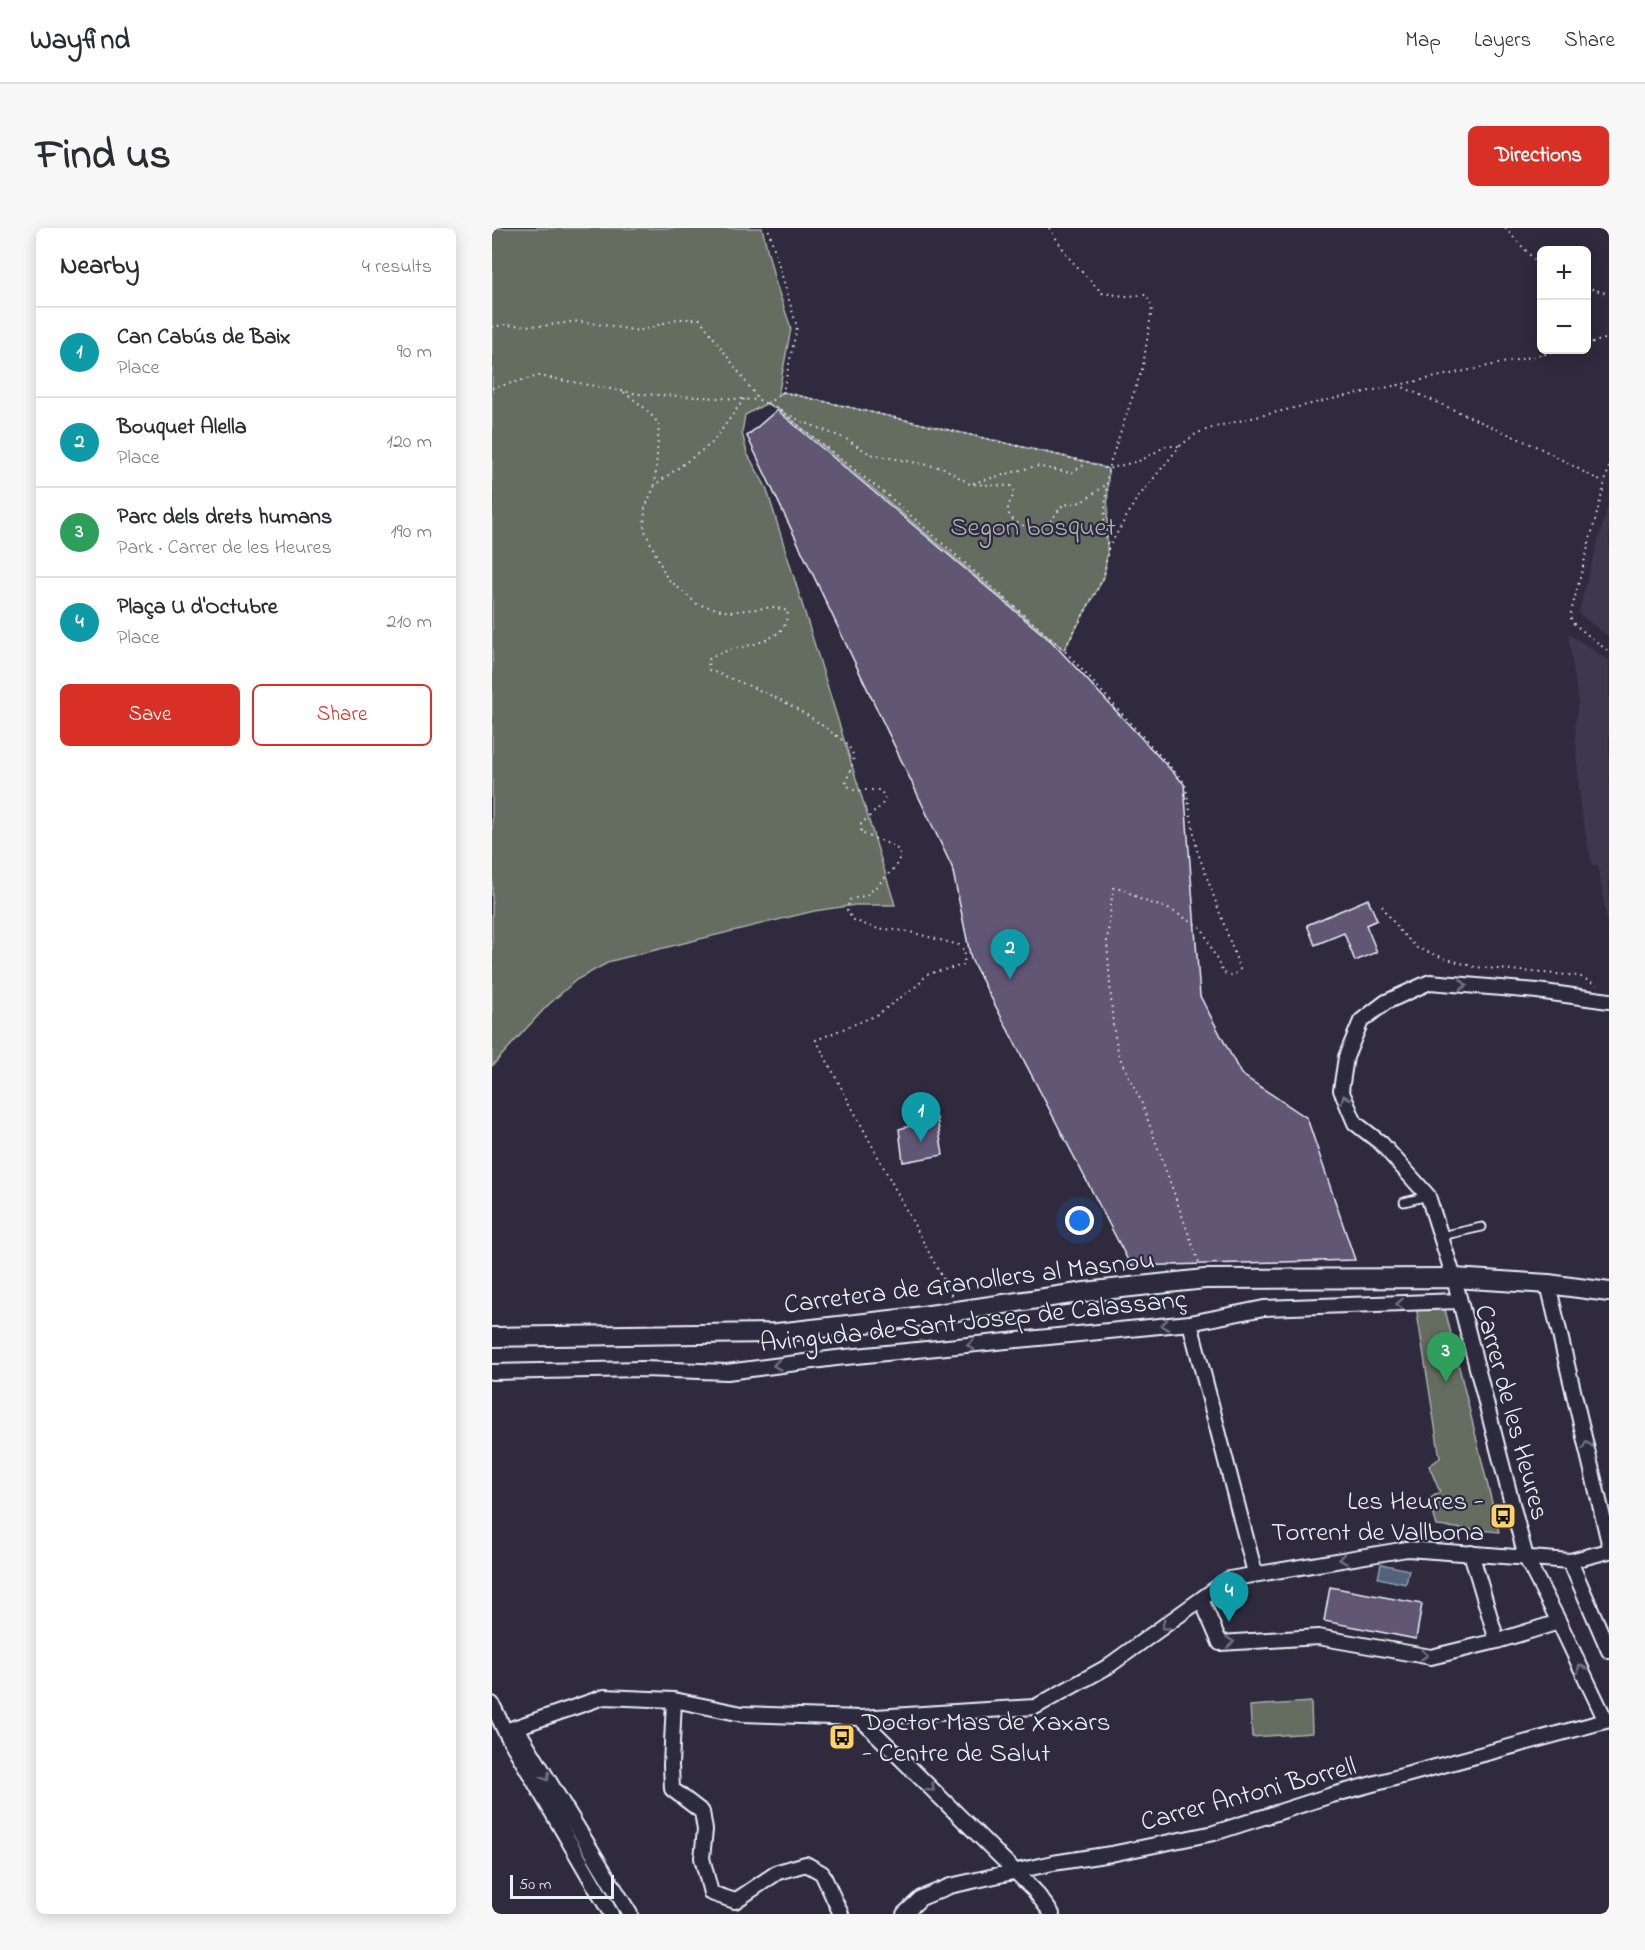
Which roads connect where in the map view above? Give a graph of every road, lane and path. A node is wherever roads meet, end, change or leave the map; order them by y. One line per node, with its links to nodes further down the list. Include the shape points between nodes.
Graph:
1 (768, 228): 14 (path, via 797,327)
2 (1049, 228): 22 (path, via 1070,259 1102,293 1146,295 1152,308 1143,366)
3 (1505, 228): 4 (path)
4 (1537, 262)
5 (1591, 288): 6 (path)
6 (1609, 294)
7 (492, 327): 16 (path, via 579,321 639,331 677,319 700,319)
8 (1609, 338): 9 (path)
9 (1591, 343)
10 (1545, 354): 11 (path)
11 (1398, 385): 19 (path, via 1218,426 1197,433); 23 (path, via 1544,450)
12 (492, 388): 13 (path, via 539,376)
13 (623, 391): 15 (path); 24 (path, via 659,424)
14 (783, 392): 17 (path); 20 (path)
15 (744, 399): 16 (path); 24 (path, via 712,443)
16 (759, 400): 17 (path)
17 (767, 404): 18 (path)
18 (780, 410): 25 (path, via 870,454 944,468); 28 (path, via 893,500)
19 (1180, 446): 22 (path, via 1166,446 1142,460); 27 (path, via 1136,500)
20 (1088, 462): 22 (path); 25 (path, via 1071,473 1036,466)
21 (1609, 467): 23 (path)
22 (1108, 469): 26 (path)
23 (1604, 483): 29 (path, via 1570,616 1573,623)
24 (655, 484): 42 (path, via 645,508 644,529 667,578 697,604 729,612 774,607 788,611 784,628 772,638 716,654 708,660 709,669 808,714 852,752 846,786 854,790 880,790 885,796 882,805 861,824 861,833 894,846 900,852 898,864 867,896 849,900 847,912 854,920 874,928 927,936 959,945 965,952 964,965 927,974 877,1015 816,1040)
25 (970, 484): 26 (path, via 1011,486 1011,518 1029,527 1042,527 1063,505 1082,502)
26 (1107, 484): 27 (path, via 1104,522)
27 (1108, 549): 28 (path, via 1104,577)
28 (1064, 650): 38 (path, via 1185,783 1197,849 1240,969 1233,976 1223,973 1202,927 1122,888 1113,888 1107,941 1119,1056 1141,1101)
29 (1609, 652)
30 (1382, 906): 31 (path, via 1417,948 1474,967 1579,976)
31 (1599, 986)
32 (1609, 1001): 33 (street, one-way to 32, via 1381,1143 1355,1123 1341,1090 1346,1057 1360,1022 1386,1002 1430,982)
33 (1428, 1196): 34 (lane); 36 (street, Carrer de les Heures)
34 (1404, 1202)
35 (1482, 1227): 36 (lane)
36 (1440, 1237): 37 (street, Carrer de les Heures)
37 (1454, 1278): 38 (main road, Carretera de Granollers al Masnou); 39 (main road, Carretera de Granollers al Masnou); 41 (street, Carrer de les Heures)
38 (1205, 1280): 42 (main road, Carretera de Granollers al Masnou, via 1085,1292)
39 (1548, 1284): 40 (main road, Carretera de Granollers al Masnou); 46 (street, one-way to 39)
40 (1609, 1292)
41 (1459, 1301): 43 (street, Avinguda de Sant Josep de Calassanç, one-way to 43, via 1286,1306 1244,1310); 49 (street, Carrer de les Heures)
42 (960, 1311): 44 (main road, Carretera de Granollers al Masnou, via 777,1333)
43 (1190, 1323): 45 (street, Avinguda de Sant Josep de Calassanç, one-way to 45, via 728,1372); 51 (street)
44 (492, 1337)
45 (492, 1372)
46 (1609, 1543)
47 (1609, 1551): 50 (street)
48 (1471, 1553): 49 (street); 51 (street, one-way to 51, via 1407,1549); 54 (street)
49 (1526, 1558): 50 (street); 53 (street, Carrer de les Heures)
50 (1570, 1561): 55 (street)
51 (1255, 1573): 52 (street, via 1229,1579)
52 (1202, 1599): 54 (street, one-way to 54, via 1220,1643 1318,1637 1431,1657); 58 (street, one-way to 58, via 1107,1667 1035,1707)
53 (1559, 1622): 54 (street); 59 (street, Carrer de les Heures, one-way to 53)
54 (1497, 1641)
55 (1609, 1651)
56 (674, 1700): 58 (street, via 742,1714); 60 (street, via 604,1697); 64 (street, via 672,1789 702,1812 702,1858 711,1893 735,1901 778,1872 806,1864 822,1873)
57 (492, 1704): 60 (street)
58 (860, 1718): 61 (street, one-way to 61)
59 (1608, 1721): 61 (street, Carrer Antoni Borrell, via 1332,1795 1214,1833)
60 (510, 1729): 62 (street); 63 (street, one-way to 63)
61 (1016, 1871): 65 (street, Carrer Antoni Borrell, via 950,1886 921,1898); 66 (street)
62 (611, 1914)
63 (630, 1914)
64 (841, 1914)
65 (904, 1914)
66 (1052, 1914)

